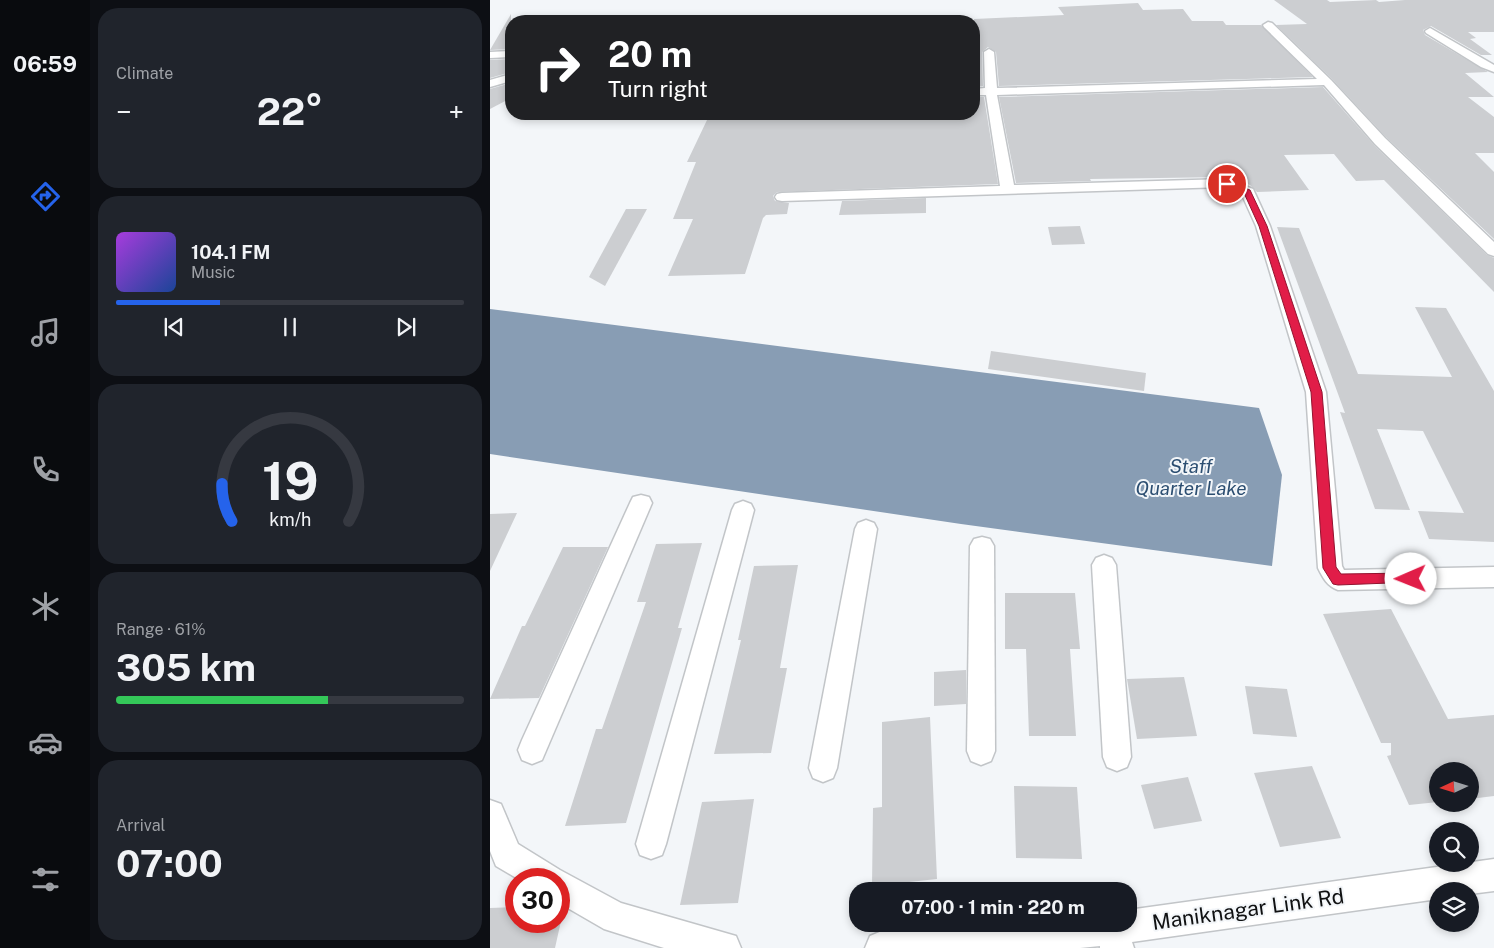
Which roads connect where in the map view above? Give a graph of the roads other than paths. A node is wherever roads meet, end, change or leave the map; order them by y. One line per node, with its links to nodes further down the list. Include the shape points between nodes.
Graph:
1 (1268, 25): 8 (street)
2 (1430, 31): 6 (street)
3 (989, 52): 11 (street)
4 (505, 54): 5 (street)
5 (490, 55)
6 (1494, 69)
7 (505, 79): 9 (street)
8 (1327, 82): 11 (street); 14 (street, via 1380,140)
9 (490, 84)
10 (980, 92): 11 (street)
11 (991, 92): 12 (street)
12 (1008, 191): 13 (street); 20 (street, via 1227,184 1248,192 1263,226 1316,392 1330,568 1338,580)
13 (782, 197)
14 (1494, 251)
15 (641, 503): 21 (street)
16 (742, 510): 26 (street)
17 (866, 529): 24 (street)
18 (982, 546): 22 (street)
19 (1104, 565): 23 (street)
20 (1494, 577)
21 (532, 750)
22 (981, 751)
23 (1117, 757)
24 (823, 768)
25 (490, 815): 27 (street, via 508,855)
26 (651, 844)
27 (530, 868)
28 (1494, 875): 30 (street, Maniknagar Link Rd)
29 (570, 891): 31 (street, via 615,918)
30 (1114, 938): 32 (street, Maniknagar Link Rd)
31 (724, 948)
32 (882, 948)

